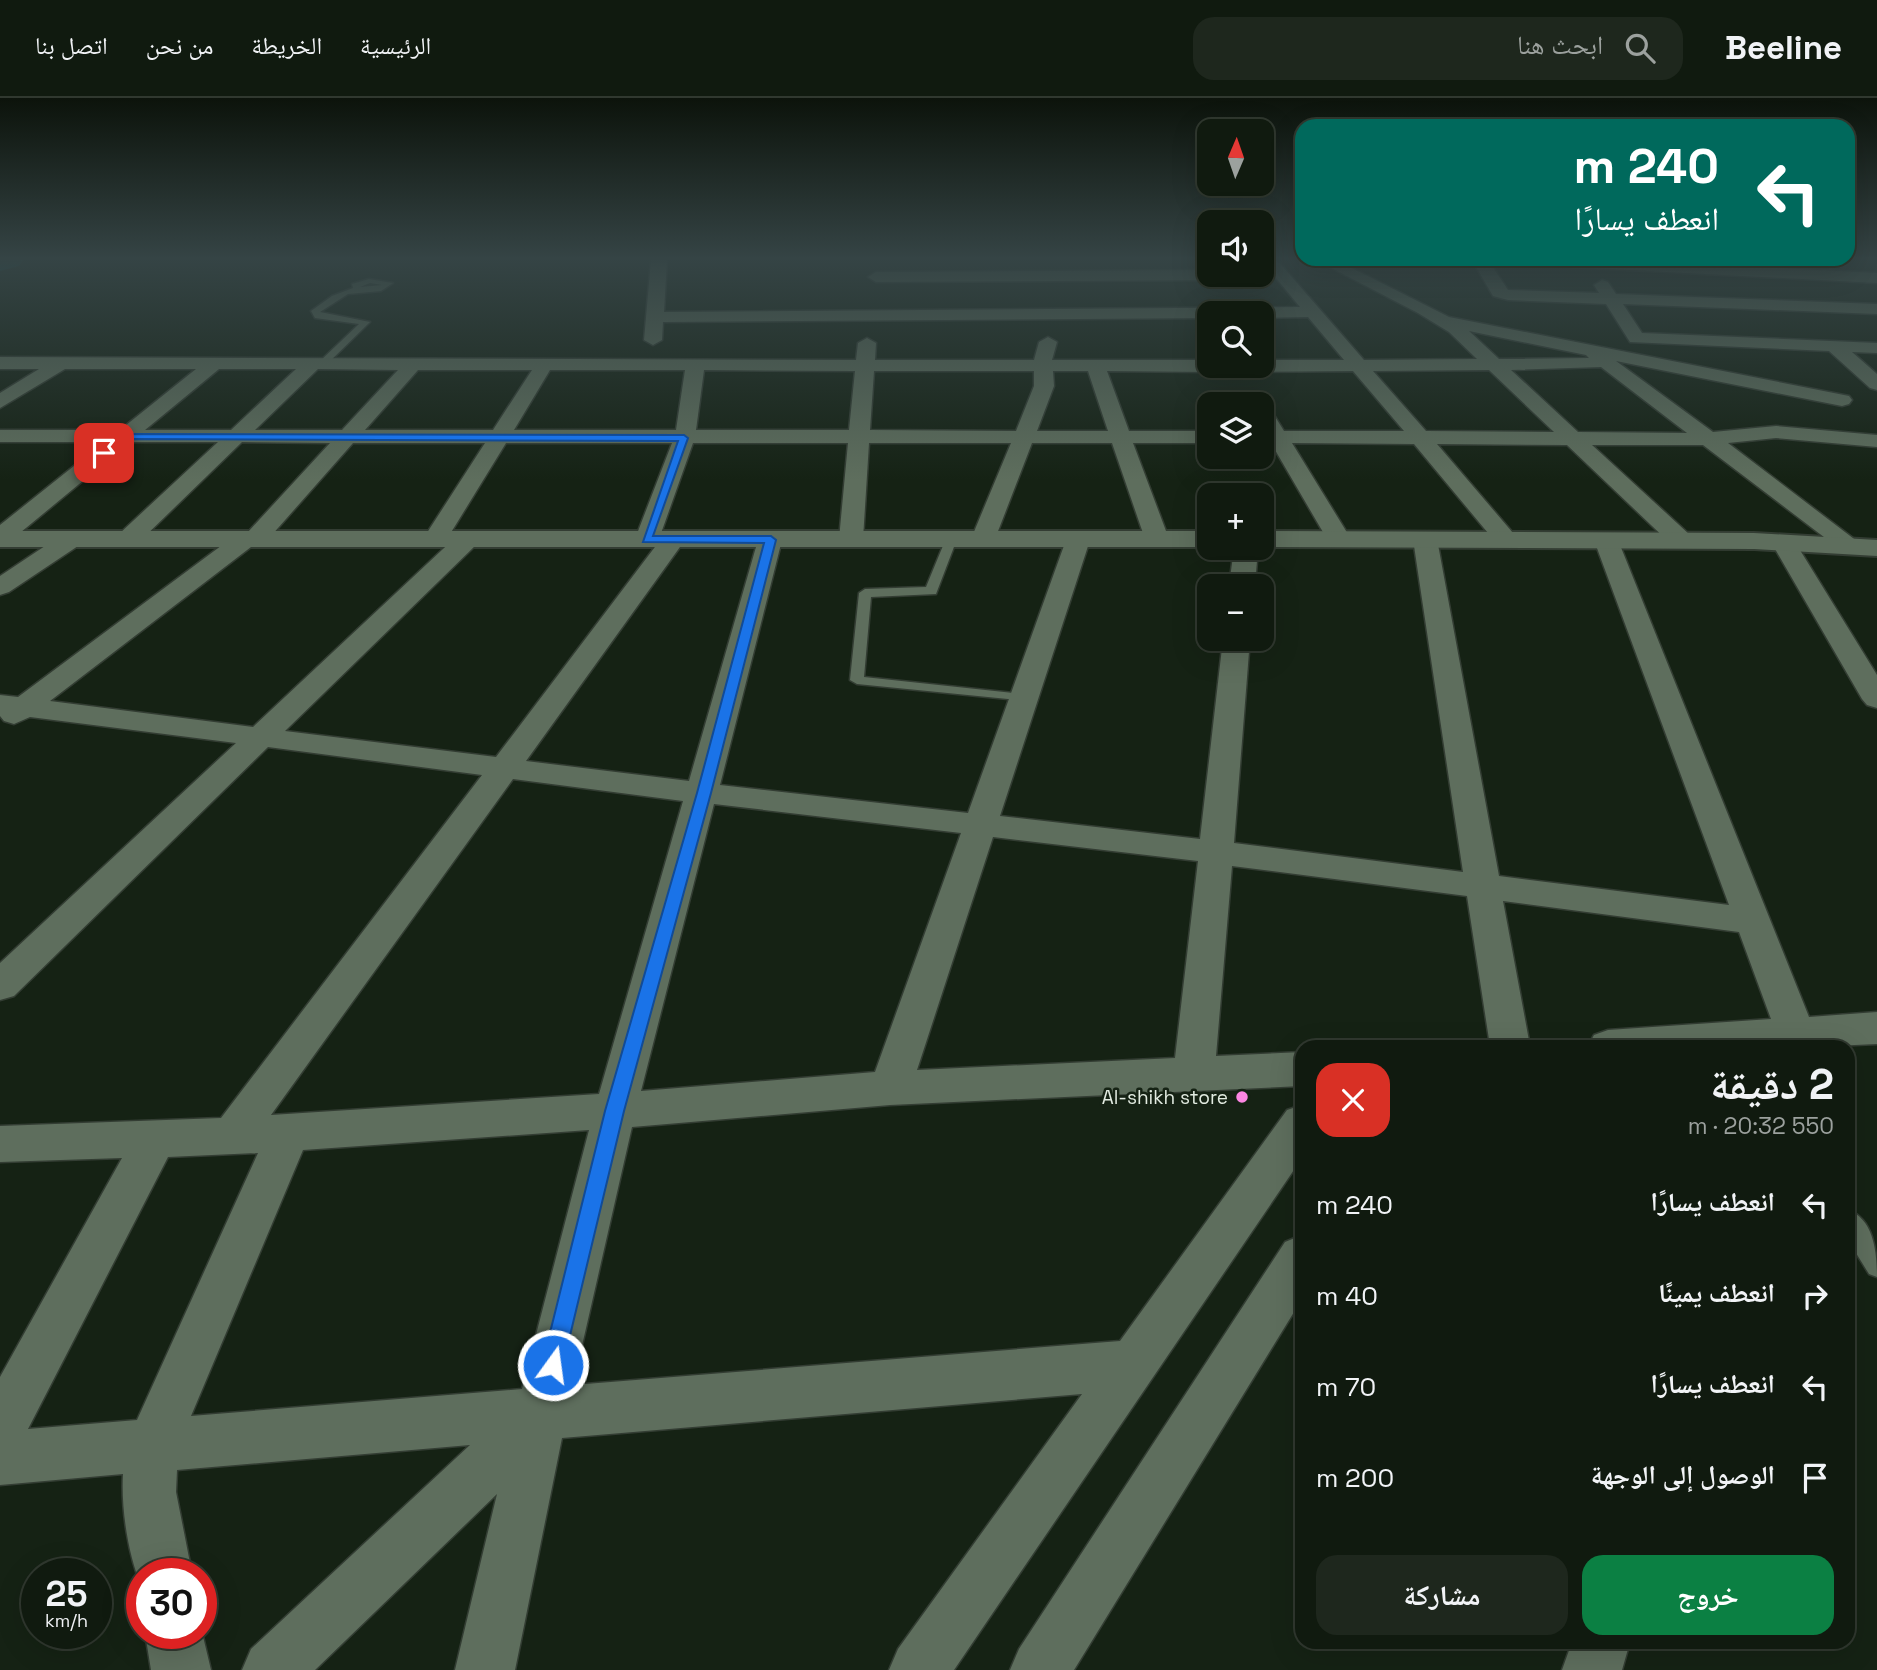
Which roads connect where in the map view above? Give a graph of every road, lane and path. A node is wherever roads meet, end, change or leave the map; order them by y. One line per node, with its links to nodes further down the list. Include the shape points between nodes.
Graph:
1 (353, 333): 17 (lane)
2 (653, 333): 22 (street)
3 (868, 333): 24 (street)
4 (1052, 333): 19 (street)
5 (1332, 333): 28 (street)
6 (1460, 333): 29 (street)
7 (1511, 333): 11 (street)
8 (1633, 333): 9 (street, via 1636,338)
9 (1756, 343): 10 (street); 13 (street)
10 (1833, 346): 12 (street); 31 (street)
11 (1588, 348): 20 (street); 33 (street)
12 (1877, 348)
13 (1791, 362)
14 (0, 363): 15 (street)
15 (61, 363): 16 (street); 32 (street)
16 (215, 363): 17 (street); 35 (street)
17 (317, 364): 18 (street); 37 (street)
18 (413, 364): 21 (street); 38 (street)
19 (1045, 364): 24 (street); 25 (street); 46 (street, via 1044,386)
20 (1609, 364): 29 (street); 47 (street)
21 (544, 365): 22 (street); 41 (street)
22 (652, 365): 23 (street)
23 (695, 365): 24 (street); 42 (street)
24 (864, 365): 45 (street)
25 (1095, 365): 26 (street); 43 (street)
26 (1197, 366)
27 (1274, 366): 28 (street)
28 (1360, 366): 29 (street); 36 (street)
29 (1497, 367): 44 (street)
30 (1814, 375): 33 (street, via 1826,381)
31 (1877, 384)
32 (0, 402)
33 (1853, 410): 48 (street)
34 (0, 436): 35 (street)
35 (124, 436): 37 (street); 50 (street)
36 (1419, 436): 40 (street); 44 (street); 67 (street)
37 (236, 437): 38 (street); 52 (street)
38 (347, 437): 41 (street); 53 (street)
39 (1197, 437): 43 (street)
40 (1274, 437)
41 (498, 438): 42 (street); 54 (street)
42 (684, 438): 45 (street); 62 (street)
43 (1121, 438): 46 (street); 59 (street)
44 (1571, 438): 47 (street); 69 (street)
45 (859, 439): 46 (street); 56 (street)
46 (1024, 439): 58 (street)
47 (1708, 439): 48 (street, via 1776,432); 71 (street)
48 (1877, 440)
49 (1274, 443): 65 (street)
50 (0, 538): 51 (street)
51 (72, 539): 52 (street); 73 (street)
52 (128, 539): 53 (street)
53 (250, 539): 54 (street); 77 (street)
54 (435, 539): 55 (street)
55 (468, 539): 62 (street); 78 (street)
56 (852, 539): 57 (street); 63 (street)
57 (951, 539): 58 (street); 75 (lane, via 931,592 865,593 857,680)
58 (984, 539): 64 (street)
59 (1157, 539): 60 (street); 64 (street)
60 (1197, 539)
61 (1274, 539): 65 (street)
62 (660, 540): 63 (street); 79 (street)
63 (771, 540): 80 (street)
64 (1078, 540): 75 (street)
65 (1339, 540): 66 (street)
66 (1425, 540): 67 (street); 83 (street)
67 (1507, 540): 68 (street)
68 (1606, 540): 69 (street); 84 (street)
69 (1681, 540): 70 (street)
70 (1783, 542): 71 (street); 76 (street)
71 (1850, 545): 72 (street)
72 (1877, 548)
73 (0, 587)
74 (1236, 651): 82 (street)
75 (1023, 698): 81 (street)
76 (1877, 699)
77 (8, 712): 78 (street)
78 (262, 736): 79 (street); 85 (street)
79 (506, 766): 80 (street); 95 (street)
80 (704, 793): 81 (street); 92 (street)
81 (981, 823): 82 (street); 91 (street)
82 (1216, 852): 83 (street); 90 (street)
83 (1483, 887): 84 (street); 87 (street)
84 (1753, 922): 88 (street)
85 (0, 986)
86 (1877, 1028): 88 (street)
87 (1509, 1040)
88 (1794, 1040)
89 (1295, 1069): 90 (street)
90 (1194, 1073): 91 (street)
91 (890, 1088): 92 (street)
92 (615, 1111): 93 (street); 102 (street)
93 (289, 1132): 95 (street); 104 (street)
94 (1295, 1134): 101 (street)
95 (232, 1136): 96 (street)
96 (155, 1139): 97 (street); 103 (street)
97 (0, 1144)
98 (1855, 1231): 99 (lane)
99 (1877, 1266)
100 (1295, 1268): 113 (street)
101 (1133, 1365): 102 (street); 112 (street)
102 (541, 1415): 104 (street); 110 (street); 111 (street)
103 (0, 1429)
104 (152, 1446): 105 (street); 106 (street, via 149,1492)
105 (0, 1458)
106 (160, 1558)
107 (177, 1649): 109 (street)
108 (1599, 1649): 114 (street)
109 (181, 1670)
110 (272, 1670)
111 (485, 1670)
112 (919, 1670)
113 (1040, 1670)
114 (1592, 1670)

